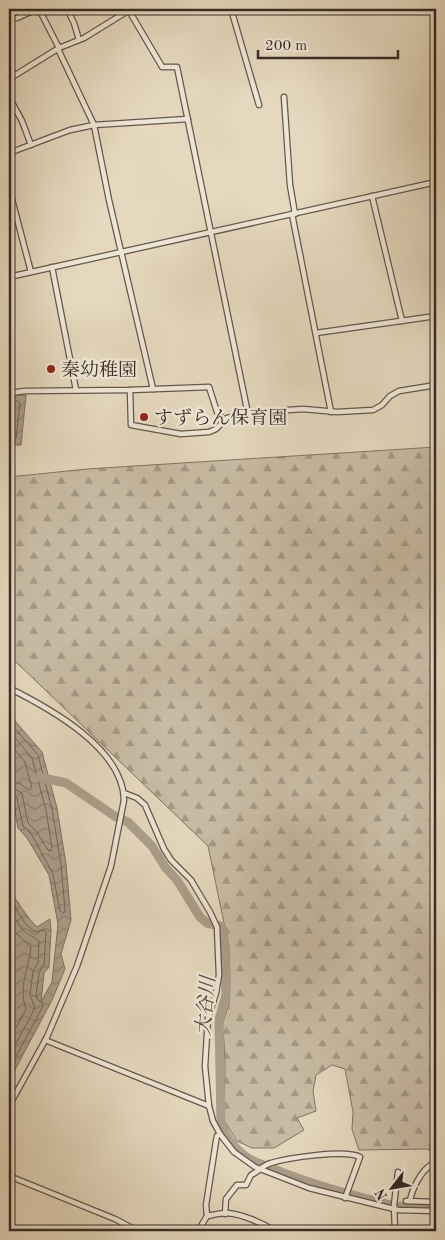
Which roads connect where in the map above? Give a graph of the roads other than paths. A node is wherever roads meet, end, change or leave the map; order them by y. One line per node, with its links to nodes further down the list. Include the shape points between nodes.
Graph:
1 (37, 9): 5 (street); 7 (street)
2 (67, 9): 6 (street)
3 (131, 9): 6 (street); 12 (street, via 160,65 177,68)
4 (231, 9): 11 (street)
5 (9, 18)
6 (78, 40): 7 (street)
7 (59, 49): 8 (street); 13 (street)
8 (9, 79)
9 (9, 97): 14 (street)
10 (284, 97): 19 (street)
11 (259, 105)
12 (188, 118): 13 (street); 20 (street)
13 (94, 125): 14 (street); 21 (street)
14 (31, 145): 15 (street)
15 (9, 153)
16 (436, 182): 18 (street)
17 (9, 188): 23 (street)
18 (372, 196): 19 (street); 26 (street)
19 (294, 214): 20 (street); 27 (street)
20 (210, 232): 21 (street); 34 (street)
21 (121, 252): 22 (street); 29 (street)
22 (52, 267): 23 (street); 30 (street)
23 (31, 272): 24 (street)
24 (9, 277)
25 (436, 316): 26 (street)
26 (402, 321): 27 (street)
27 (316, 333): 33 (street)
28 (436, 385): 33 (street, via 399,392 373,410)
29 (153, 389): 31 (street); 35 (street, via 209,387 217,412)
30 (76, 390): 31 (street); 32 (street)
31 (130, 390): 35 (street, via 131,425 136,427 195,433 213,431)
32 (10, 391)
33 (331, 412): 34 (street, via 302,409)
34 (248, 414): 35 (street)
35 (224, 420)
36 (9, 688): 37 (street, via 57,715 88,738 109,759)
37 (124, 793): 38 (street, via 111,866 77,966); 40 (street, via 145,805 164,849 191,880 217,927 219,975 206,1036)
38 (45, 1040): 39 (street); 40 (street)
39 (9, 1106)
40 (209, 1106): 41 (street)
41 (220, 1134): 43 (street, via 234,1152); 51 (street, via 216,1141)
42 (436, 1167): 47 (street, via 431,1165 424,1171 408,1201)
43 (261, 1168): 46 (street, via 309,1188); 46 (street, via 268,1163 316,1156 358,1155 360,1159); 50 (street, via 249,1176 246,1184 237,1185 227,1197)
44 (398, 1172): 48 (street)
45 (9, 1176): 52 (street)
46 (345, 1198): 48 (street)
47 (436, 1202)
48 (394, 1209): 49 (street); 55 (street)
49 (436, 1211)
50 (225, 1214): 51 (street); 54 (street, via 251,1219)
51 (207, 1216): 53 (street)
52 (138, 1231)
53 (198, 1231)
54 (274, 1231)
55 (395, 1231)

